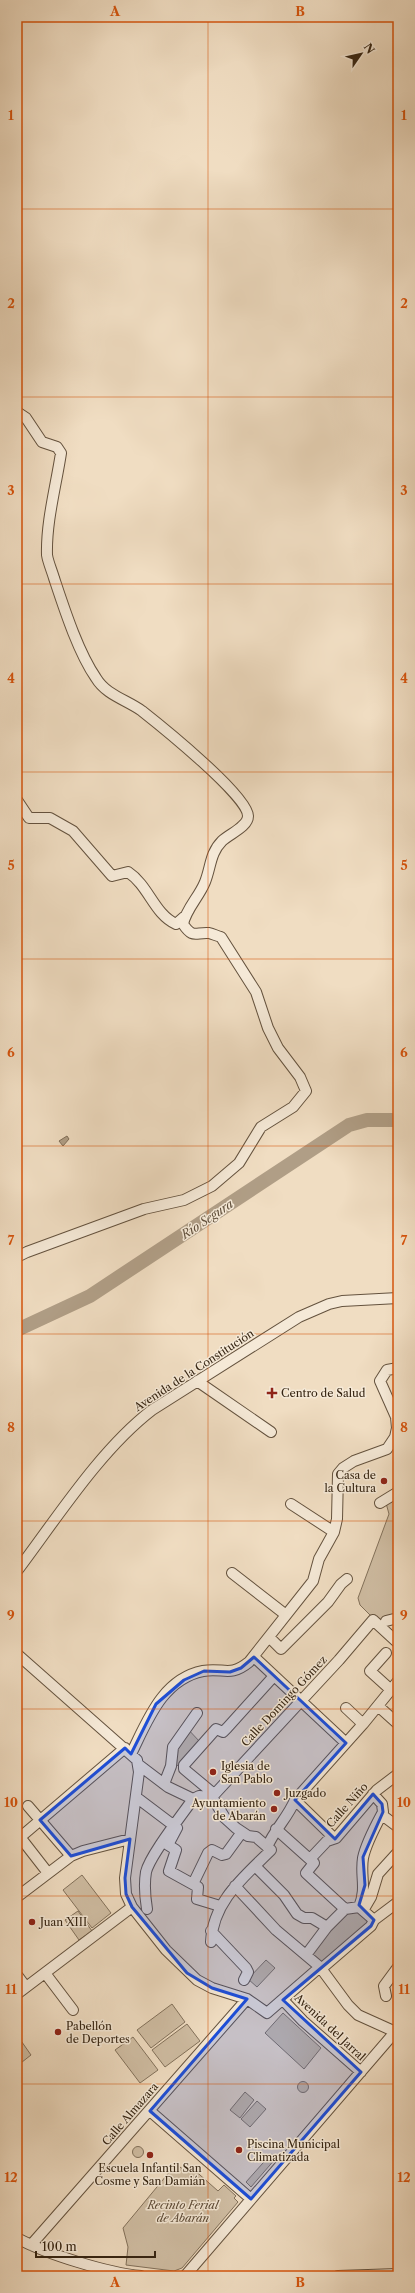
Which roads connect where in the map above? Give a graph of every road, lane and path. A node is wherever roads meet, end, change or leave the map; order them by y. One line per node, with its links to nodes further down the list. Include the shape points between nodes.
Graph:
1 (17, 412): 3 (street, via 26,418 42,442 57,447 61,453 47,556 71,624 96,680 164,729 217,776 245,806 248,817 246,823 222,841 212,856 206,881)
2 (17, 800): 3 (street, via 29,818 50,818 73,831 112,876 128,872 139,879 166,920 176,924)
3 (184, 917): 4 (street, via 183,924 188,932 222,937 236,964 256,992 278,1048 300,1077 306,1091 293,1107 261,1127 239,1163 212,1186 184,1200 144,1209)
4 (17, 1257)
5 (398, 1298): 7 (street, Avenida de la Constitución, via 342,1301 314,1310)
6 (398, 1368): 12 (street, via 392,1368 384,1374 380,1382 396,1417 395,1437 387,1449 354,1461 338,1474 337,1519)
7 (197, 1381): 8 (street); 13 (street, Avenida de la Constitución, via 134,1424 117,1442)
8 (271, 1432)
9 (398, 1492): 10 (street)
10 (380, 1502)
11 (291, 1504): 12 (street)
12 (334, 1532): 16 (street, via 319,1559 313,1581)
13 (17, 1571)
14 (232, 1572): 16 (street)
15 (347, 1579): 19 (street, via 281,1649)
16 (286, 1615): 19 (street)
17 (398, 1618): 18 (street)
18 (386, 1621)
19 (269, 1637): 23 (street)
20 (398, 1643): 27 (street, Calle Domingo Gómez, via 373,1620)
21 (386, 1653): 26 (street, via 370,1671)
22 (17, 1654): 34 (street)
23 (254, 1657): 24 (street); 34 (street, via 241,1668 230,1672 204,1671 192,1675 169,1690 156,1704)
24 (274, 1676): 27 (street); 39 (street, via 223,1732 216,1729 184,1765 184,1768)
25 (398, 1681): 26 (street)
26 (391, 1690): 28 (street)
27 (301, 1700): 33 (street); 39 (street, Calle Domingo Gómez)
28 (378, 1706): 31 (street); 32 (street)
29 (346, 1708): 31 (street)
30 (196, 1713): 37 (street, via 173,1747)
31 (363, 1724): 33 (street)
32 (398, 1724)
33 (346, 1743): 42 (street)
34 (128, 1751): 35 (street); 45 (street)
35 (139, 1765): 37 (street); 40 (street)
36 (398, 1774): 38 (street, Calle Niño)
37 (164, 1784): 41 (street)
38 (373, 1794): 44 (street, via 382,1804); 51 (street, Calle Niño)
39 (213, 1795): 41 (street, via 199,1796); 49 (street, via 225,1818)
40 (136, 1798): 47 (street); 52 (street)
41 (194, 1800): 47 (street)
42 (295, 1800): 48 (street); 51 (street, Calle Niño)
43 (28, 1806): 45 (street)
44 (382, 1815): 46 (street); 65 (street, via 364,1857 365,1885)
45 (40, 1820): 50 (street); 55 (street)
46 (397, 1824)
47 (175, 1825): 59 (street, via 177,1828 168,1845 176,1850 177,1854 169,1871); 66 (street, via 146,1870)
48 (276, 1829): 53 (street); 56 (street)
49 (242, 1832): 53 (street, via 256,1837); 59 (street, via 226,1854 222,1855 212,1850 208,1852)
50 (19, 1838): 58 (street)
51 (334, 1838): 56 (street, Calle Niño, via 327,1841)
52 (130, 1839): 55 (street); 64 (street, via 125,1878 126,1894)
53 (269, 1848): 57 (street)
54 (398, 1852): 65 (street, via 378,1874 371,1896)
55 (71, 1856): 58 (street)
56 (310, 1859): 67 (street, via 314,1863 306,1873)
57 (255, 1866): 60 (street); 69 (street, via 284,1896 297,1914 304,1918 312,1918)
58 (48, 1873): 61 (street)
59 (193, 1884): 63 (street, via 198,1887 197,1899)
60 (235, 1886): 63 (street); 72 (street, via 276,1930)
61 (17, 1897)
62 (398, 1902): 68 (street)
63 (220, 1906): 70 (street)
64 (132, 1907): 75 (street); 81 (street, via 166,1950 192,1976 212,1988)
65 (361, 1908): 67 (street); 68 (street)
66 (147, 1909)
67 (345, 1909): 69 (street)
68 (374, 1920): 74 (street, via 371,1926)
69 (327, 1927): 72 (street)
70 (211, 1931): 71 (street); 77 (street, via 246,1968 248,1972)
71 (211, 1942)
72 (306, 1954): 74 (street)
73 (398, 1967): 80 (street, via 384,1986)
74 (320, 1968): 82 (street); 84 (street, via 358,2015)
75 (45, 1973): 78 (street); 83 (street)
76 (17, 1975): 78 (street)
77 (244, 1980)
78 (26, 1987): 79 (street)
79 (17, 1994)
80 (386, 1996)
81 (247, 1999): 82 (street, via 267,2014); 86 (street, Calle Almazara)
82 (283, 2000): 85 (street, Avenida del Jarral)
83 (73, 2010)
84 (397, 2033): 85 (street, Avenida del Jarral)
85 (361, 2072): 87 (street, Avenida del Jarral)
86 (150, 2111): 87 (street); 89 (street, Calle Almazara)
87 (251, 2199): 92 (street, Avenida del Jarral)
88 (17, 2238): 89 (street)
89 (31, 2245): 91 (street, via 123,2274)
90 (398, 2274): 93 (street)
91 (141, 2276)
92 (185, 2276)
93 (338, 2276)

